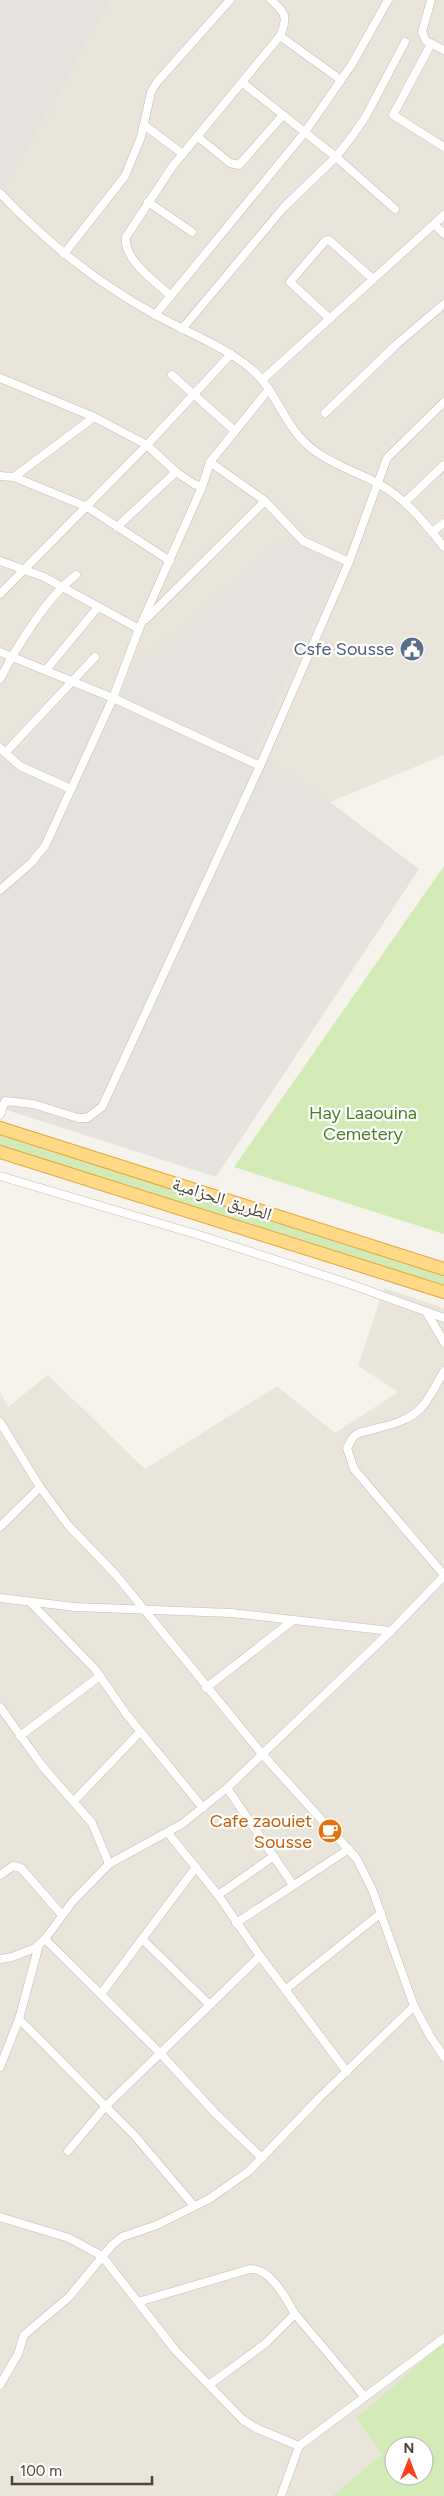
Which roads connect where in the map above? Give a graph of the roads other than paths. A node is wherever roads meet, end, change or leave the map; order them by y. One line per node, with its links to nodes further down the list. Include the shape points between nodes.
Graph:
1 (230, 0): 12 (street, via 157,82 151,92)
2 (270, 0): 5 (street, via 283,10 285,18)
3 (388, 0): 9 (street)
4 (431, 0): 7 (street, via 421,26 423,37)
5 (280, 36): 9 (street); 10 (street)
6 (405, 42): 17 (street, via 366,116)
7 (431, 44): 8 (street); 15 (street, via 393,115)
8 (444, 50)
9 (341, 80): 13 (street)
10 (243, 83): 11 (street); 14 (street)
11 (283, 115): 13 (street); 14 (street, via 240,165 230,163)
12 (144, 125): 16 (street); 25 (street, via 125,176)
13 (305, 132): 17 (street); 27 (street)
14 (198, 137): 16 (street)
15 (443, 145)
16 (183, 154): 19 (street)
17 (336, 156): 20 (street); 31 (street, via 284,207)
18 (0, 193): 25 (street)
19 (148, 202): 23 (street); 27 (street, via 126,237 126,243 132,258)
20 (395, 208)
21 (444, 215): 22 (street)
22 (434, 224): 24 (street); 26 (street)
23 (192, 232)
24 (444, 234)
25 (64, 254): 29 (street)
26 (373, 279): 30 (street); 30 (street, via 329,240 325,241 290,282)
27 (171, 296): 29 (street)
28 (444, 304): 39 (street)
29 (156, 315): 31 (street)
30 (330, 319): 35 (street)
31 (182, 329): 32 (street)
32 (231, 354): 35 (street); 37 (street)
33 (172, 375): 37 (street)
34 (0, 378): 40 (street)
35 (262, 380): 36 (street)
36 (269, 390): 41 (street); 48 (street, via 285,419 304,442 343,469)
37 (194, 395): 41 (street); 42 (street)
38 (444, 402): 48 (street, via 387,458)
39 (325, 413)
40 (94, 417): 42 (street); 47 (street)
41 (235, 431): 43 (street)
42 (147, 445): 45 (street); 52 (street)
43 (210, 462): 49 (street); 50 (street)
44 (444, 465): 51 (street)
45 (176, 472): 49 (street); 54 (street)
46 (0, 476): 47 (street)
47 (14, 477): 52 (street)
48 (378, 484): 51 (street); 59 (street)
49 (202, 487): 58 (street)
50 (265, 501): 59 (street, via 303,541); 65 (street)
51 (404, 502): 55 (street)
52 (87, 507): 54 (street); 60 (street)
53 (444, 523): 55 (street)
54 (117, 527): 58 (street)
55 (432, 532): 56 (street)
56 (444, 547)
57 (0, 560): 60 (street)
58 (170, 560): 65 (street)
59 (349, 562): 74 (street)
60 (24, 569): 62 (street); 63 (street)
61 (76, 575): 62 (street)
62 (61, 586): 64 (street); 67 (street)
63 (0, 594)
64 (98, 607): 65 (street); 69 (street)
65 (140, 626): 72 (street)
66 (0, 652): 67 (street)
67 (12, 656): 69 (street); 70 (street)
68 (94, 657): 71 (street)
69 (46, 670): 71 (street)
70 (0, 679)
71 (72, 681): 72 (street); 73 (street)
72 (113, 698): 74 (street); 75 (street)
73 (3, 750): 75 (street, via 20,766)
74 (260, 766): 77 (street, via 99,1112 78,1118 33,1104)
75 (71, 789): 76 (street, via 45,846)
76 (0, 890)
77 (2, 1100): 78 (street)
78 (0, 1115)
79 (0, 1128): 82 (highway, الطريق الحزامية)
80 (0, 1152): 83 (highway, الطريق الحزامية)
81 (0, 1176): 84 (street, via 211,1239)
82 (444, 1269)
83 (444, 1292)
84 (427, 1313): 85 (street); 86 (street)
85 (444, 1318)
86 (444, 1342)
87 (444, 1371): 91 (street, via 422,1407 414,1414 359,1433 347,1448 354,1469)
88 (0, 1422): 89 (street)
89 (40, 1487): 90 (street); 94 (street, via 68,1525)
90 (0, 1527)
91 (444, 1576): 96 (street)
92 (0, 1598): 93 (street)
93 (32, 1604): 94 (street); 97 (street)
94 (144, 1610): 95 (street, via 197,1611); 98 (street)
95 (292, 1621): 96 (street); 98 (street)
96 (391, 1631): 102 (street)
97 (100, 1676): 100 (street); 101 (street)
98 (206, 1688): 102 (street)
99 (0, 1707): 101 (street)
100 (140, 1732): 104 (street); 105 (street)
101 (20, 1736): 104 (street)
102 (262, 1754): 103 (street); 107 (street)
103 (227, 1788): 105 (street); 108 (street)
104 (74, 1801): 109 (street, via 98,1834)
105 (203, 1808): 106 (street)
106 (168, 1833): 109 (street); 110 (street)
107 (349, 1849): 112 (street); 114 (street, via 364,1871)
108 (274, 1856): 112 (street); 113 (street)
109 (109, 1864): 115 (street, via 92,1879)
110 (196, 1866): 113 (street); 117 (street)
111 (0, 1875): 115 (street, via 13,1866 21,1868)
112 (293, 1885): 116 (street)
113 (218, 1895): 116 (street)
114 (381, 1912): 121 (street); 124 (street)
115 (62, 1916): 118 (street)
116 (236, 1923): 119 (street)
117 (142, 1939): 122 (street); 123 (street)
118 (42, 1942): 120 (street, via 12,1957); 122 (street); 125 (street)
119 (260, 1956): 121 (street); 123 (street)
120 (0, 1959)
121 (286, 1990): 129 (street)
122 (101, 1994): 126 (street)
123 (210, 2005): 126 (street)
124 (414, 2006): 127 (street); 129 (street)
125 (19, 2019): 128 (street); 130 (street)
126 (161, 2054): 130 (street); 132 (street)
127 (444, 2057)
128 (0, 2067)
129 (347, 2072): 132 (street)
130 (105, 2107): 131 (street); 133 (street, via 140,2142)
131 (68, 2151)
132 (262, 2158): 133 (street, via 223,2190)
133 (194, 2206): 135 (street, via 157,2225 122,2237)
134 (0, 2217): 135 (street, via 69,2238)
135 (102, 2256): 136 (street); 139 (street, via 69,2297 24,2335 18,2354)
136 (138, 2302): 137 (street, via 254,2268 278,2287); 140 (street, via 176,2351)
137 (295, 2314): 140 (street, via 266,2343); 141 (street)
138 (444, 2338): 141 (street)
139 (0, 2385)
140 (209, 2385): 142 (street, via 250,2425)
141 (364, 2396): 142 (street)
142 (299, 2446): 143 (street)
143 (281, 2496)

